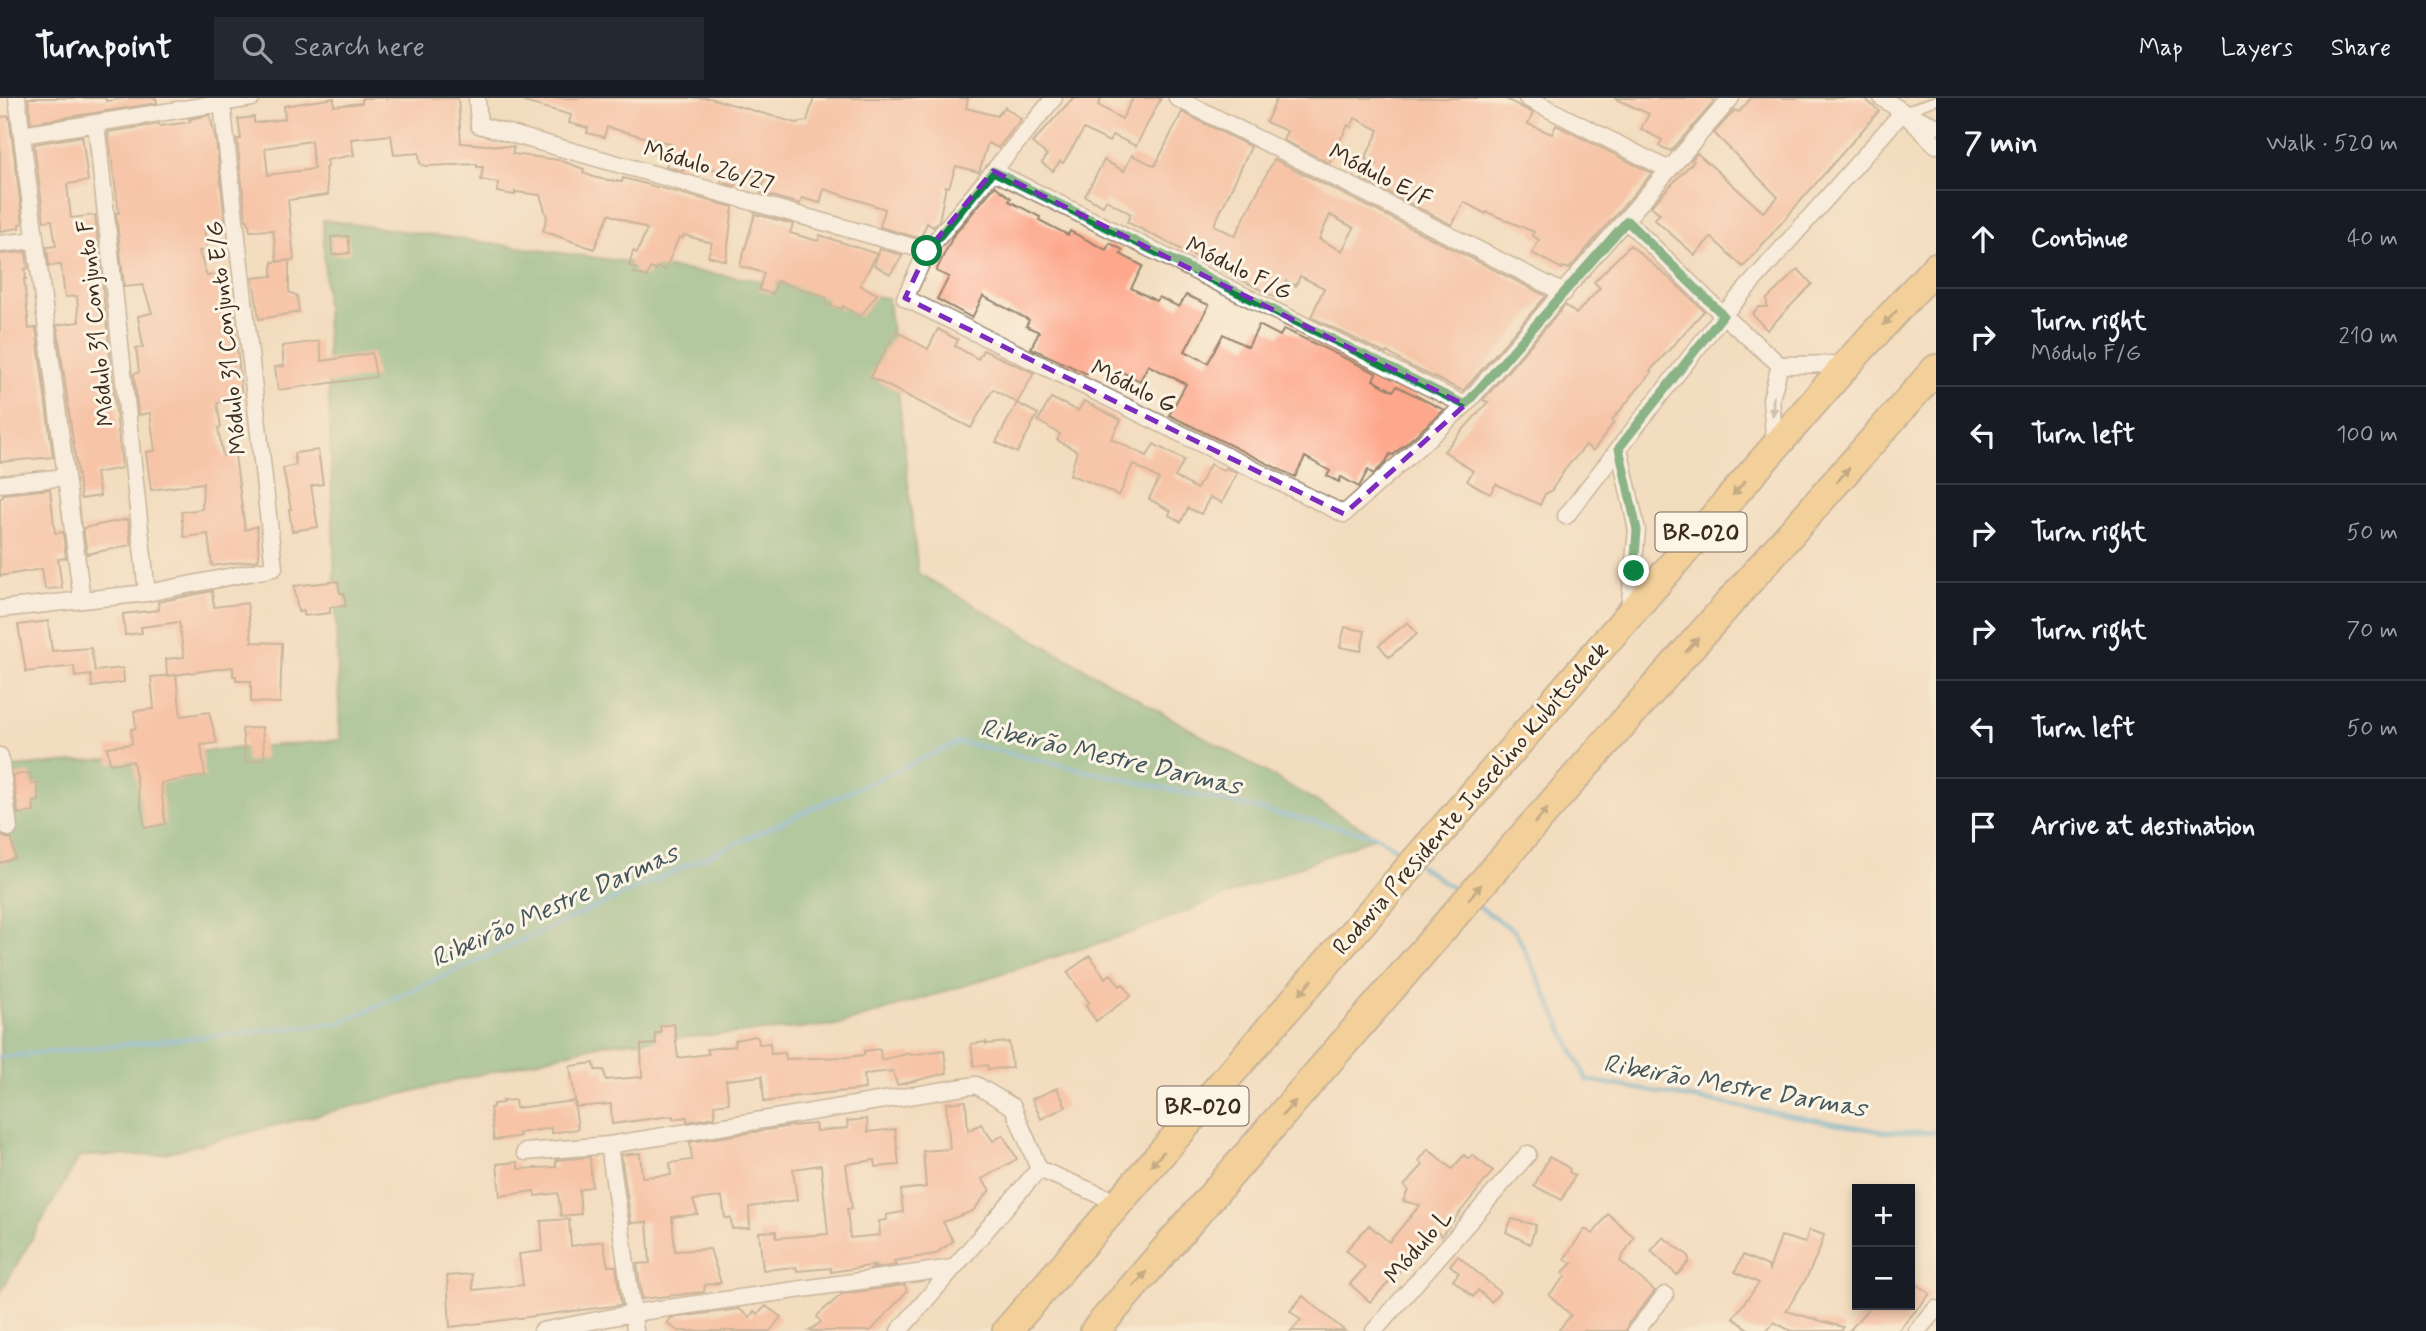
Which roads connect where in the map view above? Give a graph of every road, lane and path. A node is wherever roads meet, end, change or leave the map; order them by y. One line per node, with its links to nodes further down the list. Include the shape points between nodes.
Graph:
1 (18, 98): 15 (street)
2 (252, 98): 11 (street)
3 (477, 98): 22 (street, Módulo 26/27, via 478,125)
4 (1031, 98): 10 (street)
5 (1177, 98): 24 (street, Módulo E/F)
6 (1527, 98): 17 (street)
7 (1731, 98): 17 (street)
8 (1882, 98): 12 (street)
9 (1936, 100): 12 (lane)
10 (1052, 101): 18 (street)
11 (222, 103): 13 (street); 35 (street, Módulo 31 Conjunto E/G, via 274,568)
12 (1903, 112): 14 (street); 16 (street); 25 (street)
13 (96, 123): 15 (street); 35 (street, Módulo 31 Conjunto F)
14 (1936, 126)
15 (22, 135): 20 (street)
16 (1936, 145)
17 (1669, 170): 19 (street)
18 (993, 171): 22 (street); 29 (street, Módulo F/G)
19 (1627, 221): 24 (street); 25 (street)
20 (36, 240): 21 (street); 32 (street)
21 (0, 244)
22 (927, 251): 29 (street, Módulo G, via 905,298 1343,514)
23 (1936, 267): 26 (highway, Rodovia Presidente Juscelino Kubitschek / BR-020, one-way to 26)
24 (1564, 293): 29 (street)
25 (1723, 315): 27 (street); 31 (street)
26 (1847, 364): 27 (street); 30 (highway, Rodovia Presidente Juscelino Kubitschek / BR-020)
27 (1780, 365): 30 (street, one-way to 30, via 1771,399)
28 (1936, 369): 54 (highway, BR-020, one-way to 28)
29 (1465, 405)
30 (1775, 447): 38 (highway, Rodovia Presidente Juscelino Kubitschek / BR-020, one-way to 38)
31 (1619, 448): 34 (street); 38 (street, via 1637,530)
32 (66, 477): 33 (street); 36 (street)
33 (0, 484)
34 (1566, 516)
35 (148, 593): 36 (street)
36 (82, 600): 37 (street)
37 (0, 609)
38 (1629, 615): 45 (highway, Rodovia Presidente Juscelino Kubitschek / BR-020, one-way to 45)
39 (0, 756): 40 (street)
40 (9, 828)
41 (609, 1145): 42 (street); 44 (street, via 976,1085 1013,1107); 49 (street)
42 (525, 1152)
43 (1528, 1154): 55 (street, Módulo L)
44 (1039, 1169): 45 (street); 46 (street)
45 (1119, 1203): 53 (highway, Rodovia Presidente Juscelino Kubitschek / BR-020)
46 (952, 1268): 49 (street); 52 (street)
47 (1665, 1296): 56 (street)
48 (1936, 1309): 57 (street)
49 (633, 1313): 50 (street); 51 (street)
50 (542, 1331)
51 (635, 1331)
52 (899, 1331)
53 (1007, 1331)
54 (1095, 1331)
55 (1374, 1331)
56 (1636, 1331)
57 (1917, 1331)

